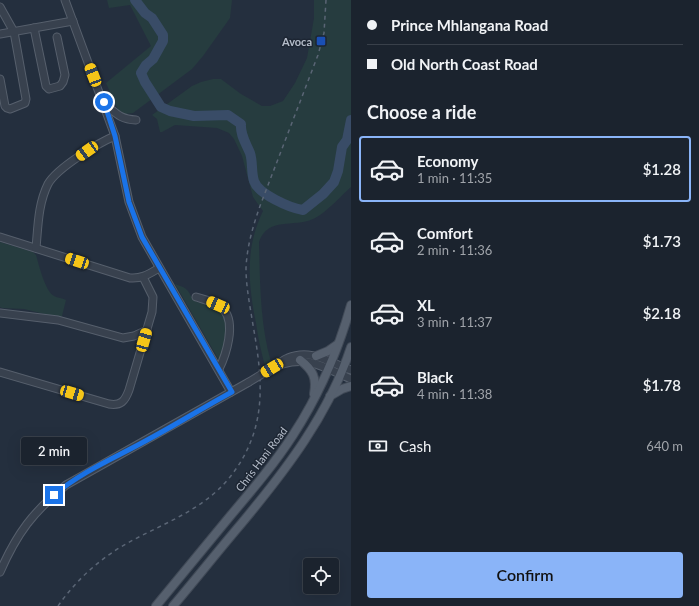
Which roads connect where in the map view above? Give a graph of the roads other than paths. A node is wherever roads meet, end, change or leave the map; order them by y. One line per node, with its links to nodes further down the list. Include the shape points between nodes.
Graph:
1 (65, 0): 3 (street)
2 (0, 7): 5 (street)
3 (73, 21): 4 (street); 9 (street)
4 (34, 28): 5 (street); 7 (street, via 46,86 49,89 60,86 65,77)
5 (14, 32): 6 (street); 8 (street, via 25,103 7,108)
6 (0, 34)
7 (57, 38)
8 (0, 79)
9 (104, 102): 10 (street, via 118,116); 11 (street)
10 (136, 120)
11 (115, 136): 13 (street, via 98,144 52,178 40,208); 14 (street, via 129,202 142,237)
12 (0, 237): 13 (street)
13 (36, 248): 15 (street, via 130,278)
14 (159, 268): 15 (street); 26 (street)
15 (143, 277): 19 (street, via 150,289 153,303)
16 (196, 297): 26 (street, via 218,305 228,318 229,333 225,358)
17 (351, 305): 20 (main road, Chris Hani Road)
18 (0, 313): 19 (street, via 58,320 123,338)
19 (147, 330): 28 (street, via 129,390 120,404 109,404)
20 (338, 344): 22 (main road); 25 (main road, Chris Hani Road)
21 (351, 347): 27 (main road)
22 (316, 356): 24 (street, via 296,355); 25 (street)
23 (300, 360): 24 (street); 25 (street); 33 (main road, via 314,377)
24 (275, 366): 31 (street, bridge)
25 (330, 366): 27 (street); 33 (main road, Chris Hani Road)
26 (219, 369): 31 (street)
27 (345, 371): 29 (street); 32 (main road)
28 (0, 372)
29 (351, 379)
30 (351, 386): 32 (main road)
31 (232, 392): 34 (street, via 66,485 29,521 17,538)
32 (330, 397): 36 (main road, via 311,432 277,481)
33 (312, 401): 35 (main road, Chris Hani Road, via 270,468)
34 (0, 572)
35 (156, 606)
36 (173, 606)

